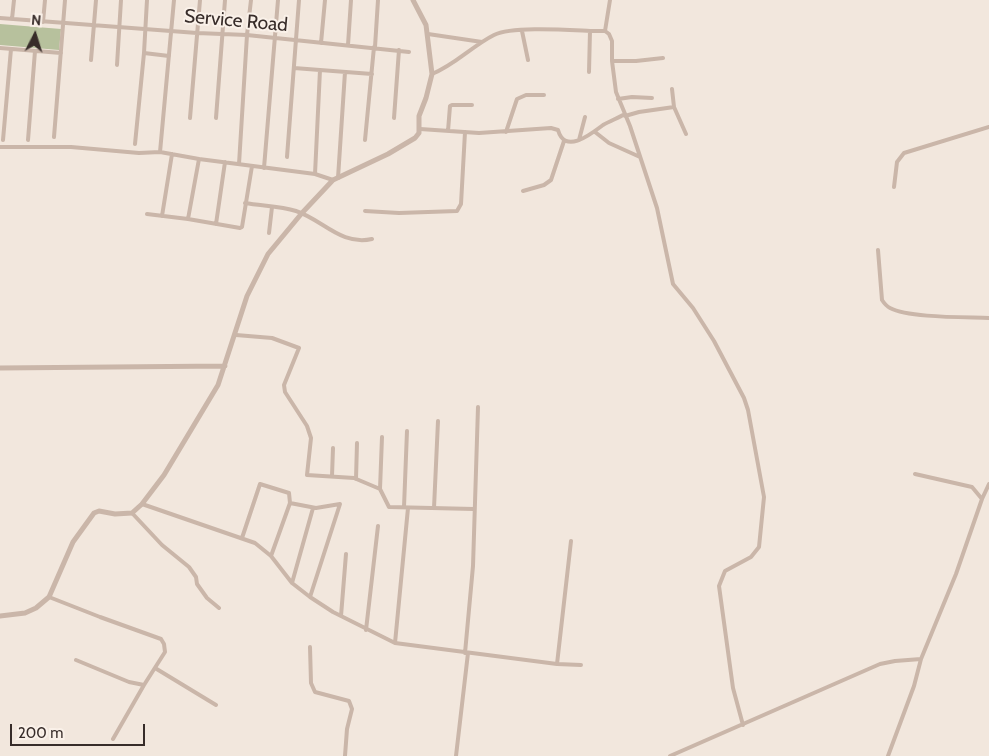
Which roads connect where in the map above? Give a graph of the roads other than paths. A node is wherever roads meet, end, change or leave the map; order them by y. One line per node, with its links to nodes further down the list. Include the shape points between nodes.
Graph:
1 (14, 0): 19 (street)
2 (45, 0): 20 (street)
3 (65, 0): 21 (street)
4 (96, 0): 22 (street)
5 (121, 0): 23 (street)
6 (147, 0): 24 (street)
7 (174, 0): 25 (street)
8 (200, 0): 29 (street)
9 (225, 0): 31 (street)
10 (251, 0): 32 (street)
11 (278, 0): 33 (street)
12 (299, 0): 34 (street)
13 (325, 0): 36 (street)
14 (351, 0): 37 (street)
15 (378, 0): 38 (street)
16 (412, 0): 30 (street, via 422,14)
17 (610, 0): 28 (street)
18 (0, 18): 19 (street, Service Road)
19 (12, 19): 20 (street, Service Road)
20 (43, 22): 21 (street, Service Road)
21 (63, 22): 22 (street, Service Road); 44 (street)
22 (94, 25): 23 (street, Service Road); 48 (street)
23 (119, 26): 24 (street, Service Road); 51 (street)
24 (146, 28): 25 (street, Service Road); 45 (street)
25 (170, 30): 29 (street, Service Road); 46 (street)
26 (590, 30): 27 (street); 28 (street); 55 (street)
27 (522, 31): 35 (street, via 502,32); 49 (street)
28 (605, 31): 50 (street, via 612,41)
29 (197, 33): 31 (street, Service Road); 66 (street)
30 (428, 34): 35 (street); 57 (street)
31 (224, 35): 32 (street, Service Road); 67 (street)
32 (247, 35): 33 (street, Service Road); 90 (street)
33 (275, 38): 34 (street, Service Road); 92 (street)
34 (296, 42): 36 (street, Service Road); 52 (street)
35 (483, 42): 57 (street, via 445,69)
36 (321, 43): 37 (street, Service Road)
37 (348, 45): 38 (street, Service Road)
38 (375, 47): 41 (street, Service Road); 56 (street)
39 (0, 48): 40 (street)
40 (11, 49): 42 (street); 77 (street)
41 (399, 50): 43 (street, Service Road); 68 (street)
42 (35, 51): 44 (street); 78 (street)
43 (409, 52)
44 (61, 53): 76 (street)
45 (144, 53): 46 (street); 82 (street)
46 (168, 56): 84 (street)
47 (663, 58): 50 (street)
48 (91, 60)
49 (528, 60)
50 (612, 61): 61 (street)
51 (117, 65)
52 (294, 68): 53 (street); 86 (street)
53 (320, 70): 54 (street); 93 (street)
54 (345, 72): 56 (street); 94 (street)
55 (589, 72)
56 (372, 74): 79 (street)
57 (432, 74): 70 (street, via 419,116)
58 (672, 89): 63 (street)
59 (544, 95): 73 (street, via 517,99)
60 (652, 98): 61 (street)
61 (618, 99): 64 (street)
62 (472, 105): 71 (street, via 450,106)
63 (674, 107): 64 (street); 75 (street)
64 (625, 115): 74 (street); 87 (street)
65 (585, 117): 80 (street)
66 (190, 118)
67 (216, 118)
68 (394, 118)
69 (989, 127): 95 (street, via 904,153 897,162)
70 (420, 129): 71 (street); 94 (street, via 415,138 395,150)
71 (448, 131): 72 (street)
72 (466, 132): 73 (street); 99 (street, via 461,204 457,211)
73 (506, 132): 81 (street, via 552,128 558,130)
74 (595, 132): 80 (street); 87 (street, via 609,143)
75 (686, 134)
76 (54, 137)
77 (3, 140)
78 (28, 140)
79 (365, 140)
80 (579, 140): 81 (street)
81 (564, 141): 96 (street, via 551,180 544,186)
82 (135, 144)
83 (0, 147): 84 (street, via 71,146)
84 (160, 152): 85 (street)
85 (172, 154): 88 (street); 102 (street)
86 (287, 157)
87 (640, 157): 153 (street, via 657,208 673,284 714,341 744,398 758,460 764,497 759,547 751,557 725,571 720,586 733,688)
88 (199, 159): 89 (street); 103 (street)
89 (225, 162): 90 (street); 104 (street)
90 (239, 164): 91 (street)
91 (252, 166): 92 (street); 97 (street)
92 (264, 168): 93 (street)
93 (315, 174): 94 (street)
94 (335, 179): 100 (street)
95 (894, 187)
96 (523, 191)
97 (245, 203): 98 (street); 104 (street, via 242,227)
98 (272, 207): 100 (street); 105 (street)
99 (365, 211)
100 (302, 213): 106 (street, via 345,238); 109 (street, via 263,261 247,296)
101 (147, 214): 102 (street)
102 (162, 216): 103 (street)
103 (188, 219): 104 (street)
104 (216, 224)
105 (269, 233)
106 (372, 239)
107 (878, 250): 108 (street, via 882,300 891,309)
108 (989, 318)
109 (236, 335): 110 (street); 119 (street, via 272,338 299,348 284,385 285,392 311,438 307,475)
110 (225, 366): 111 (street); 125 (street, via 214,393)
111 (0, 368)
112 (478, 407): 129 (street)
113 (438, 422): 128 (street)
114 (407, 431): 126 (street)
115 (382, 437): 122 (street)
116 (357, 443): 120 (street)
117 (333, 448): 119 (street)
118 (915, 474): 123 (street, via 972,487)
119 (332, 476): 120 (street)
120 (356, 479): 122 (street)
121 (989, 484): 123 (street)
122 (380, 489): 126 (street, via 389,507)
123 (982, 500): 146 (street)
124 (290, 503): 127 (street); 132 (street, via 290,493 260,484); 135 (street)
125 (142, 504): 130 (street); 132 (street)
126 (406, 507): 128 (street); 143 (street)
127 (313, 508): 136 (street); 138 (street, via 340,504)
128 (434, 508): 129 (street)
129 (474, 509): 145 (street)
130 (132, 513): 137 (street, via 94,513 73,542); 139 (street, via 188,567 207,598)
131 (378, 526): 142 (street)
132 (242, 538): 135 (street)
133 (572, 541): 148 (street)
134 (346, 554): 141 (street)
135 (271, 556): 136 (street)
136 (292, 583): 138 (street)
137 (49, 597): 140 (street, via 25,613); 150 (street, via 161,639 165,652)
138 (310, 597): 141 (street)
139 (219, 608)
140 (0, 616)
141 (341, 616): 142 (street)
142 (366, 630): 143 (street)
143 (395, 643): 145 (street)
144 (310, 647): 155 (street, via 310,683 315,692 349,701 352,709)
145 (467, 653): 148 (street); 156 (street)
146 (921, 659): 153 (street, via 880,664); 158 (street)
147 (76, 660): 151 (street)
148 (557, 664): 149 (street)
149 (581, 665)
150 (155, 668): 151 (street); 152 (street)
151 (144, 685): 154 (street)
152 (216, 705)
153 (743, 725): 157 (street)
154 (113, 739)
155 (345, 756)
156 (456, 756)
157 (670, 756)
158 (888, 756)

